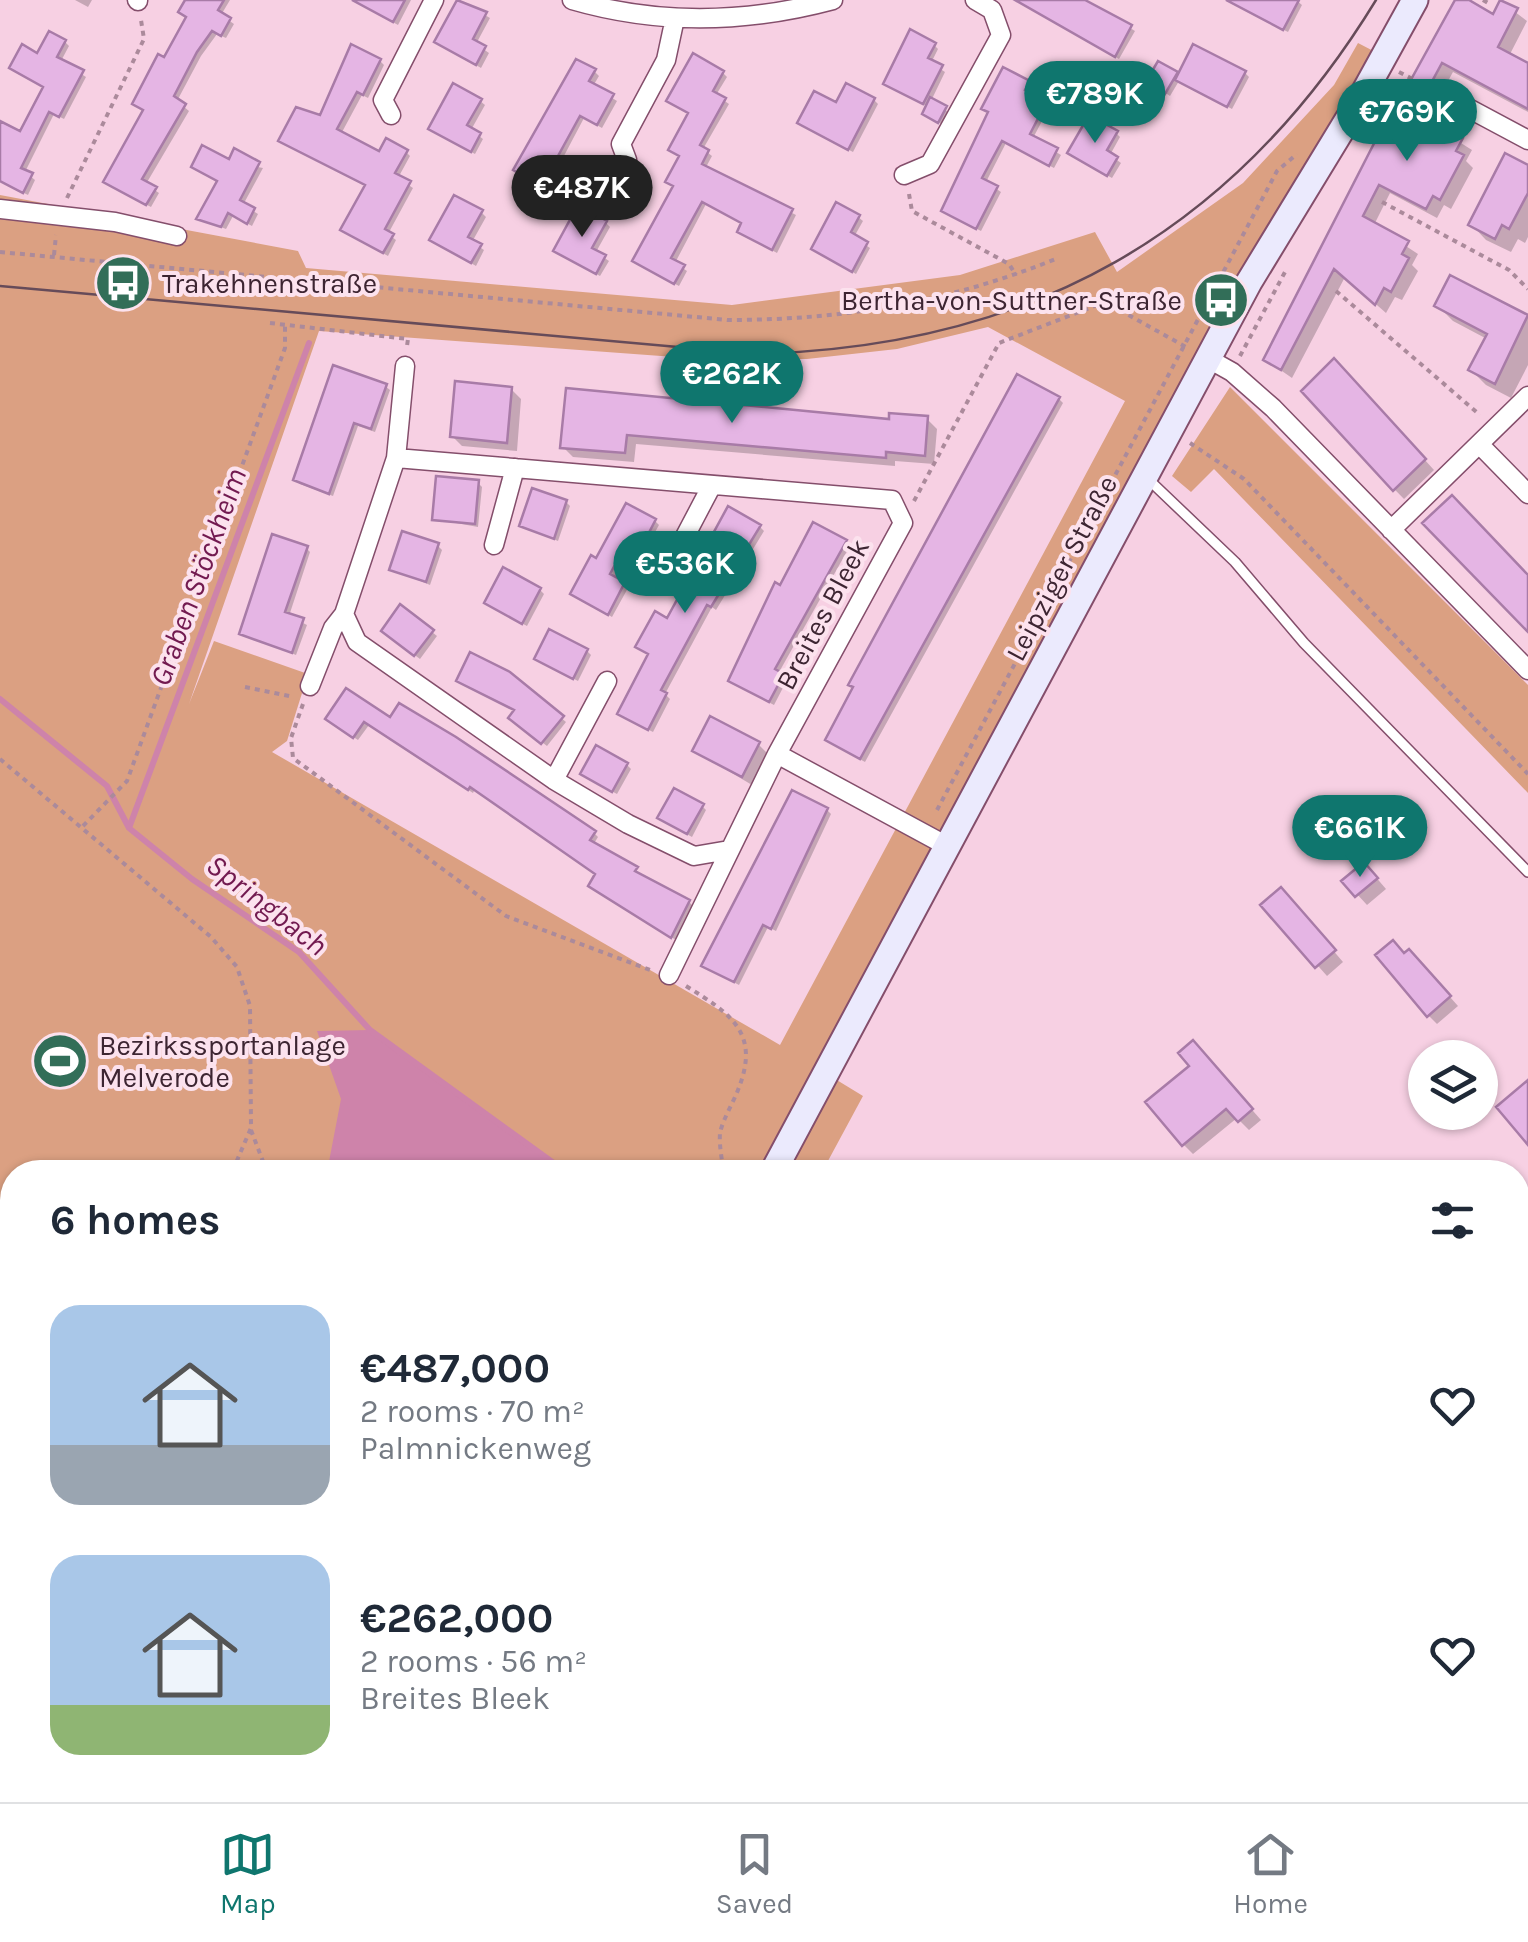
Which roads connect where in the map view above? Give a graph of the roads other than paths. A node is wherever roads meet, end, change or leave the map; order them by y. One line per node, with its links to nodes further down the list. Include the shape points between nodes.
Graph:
1 (434, 0): 8 (street, via 383,100)
2 (572, 0): 6 (street)
3 (832, 0): 6 (street, via 748,17)
4 (976, 0): 11 (street, via 992,10 1000,35 930,164)
5 (1415, 0): 14 (street, Leipziger Straße)
6 (676, 18): 10 (street, via 666,60 621,144)
7 (1440, 93): 9 (street)
8 (391, 115)
9 (1528, 140)
10 (627, 160)
11 (904, 175)
12 (0, 209): 13 (street)
13 (178, 236)
14 (1207, 358): 20 (street, Leipziger Straße); 23 (street, via 1273,408)
15 (405, 366): 18 (street)
16 (1528, 396): 17 (street)
17 (1479, 444): 22 (street); 23 (street)
18 (396, 458): 19 (street, Breites Bleek); 26 (street)
19 (515, 468): 21 (street, Breites Bleek); 24 (street)
20 (1144, 476): 32 (street, Leipziger Straße); 34 (lane, via 1235,562 1304,643)
21 (712, 485): 25 (street); 30 (street, Breites Bleek, via 892,500 903,523)
22 (1528, 494)
23 (1391, 530): 27 (street)
24 (494, 545)
25 (661, 582)
26 (344, 614): 29 (street); 31 (street, via 358,642)
27 (1528, 670)
28 (607, 681): 31 (street)
29 (310, 686)
30 (777, 754): 32 (street); 33 (street, Breites Bleek)
31 (554, 780): 33 (street, via 694,856)
32 (948, 846): 36 (street, Leipziger Straße)
33 (729, 850): 35 (street, Breites Bleek)
34 (1528, 872)
35 (669, 975)
36 (779, 1160)

